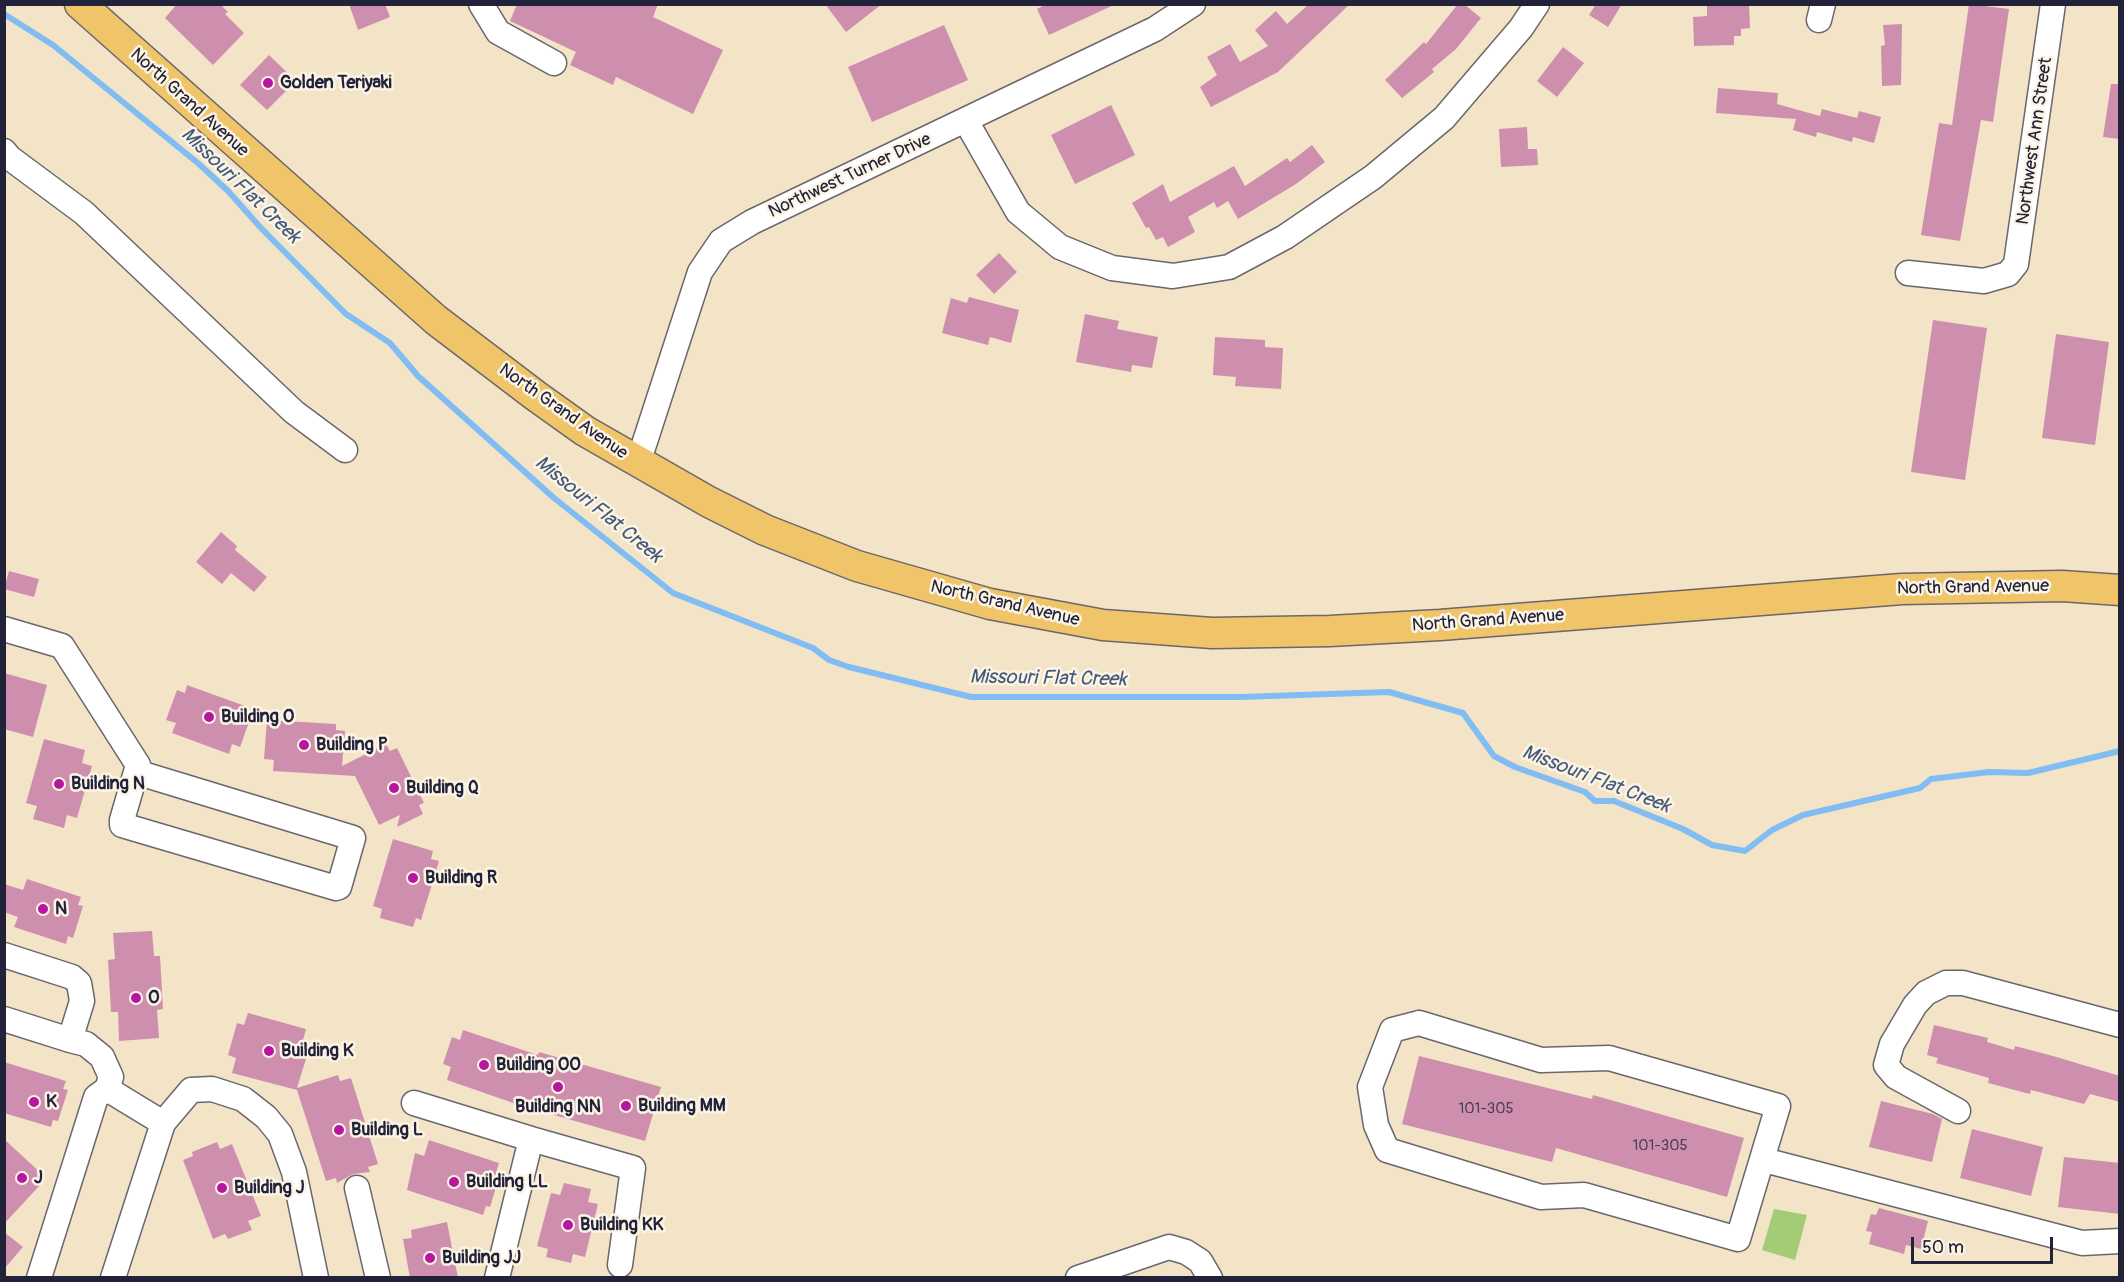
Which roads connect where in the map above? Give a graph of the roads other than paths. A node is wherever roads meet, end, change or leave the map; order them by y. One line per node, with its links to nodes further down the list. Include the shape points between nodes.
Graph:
1 (80, 4): 11 (main road, North Grand Avenue, via 436,320 585,431)
2 (481, 4): 6 (street, via 498,32)
3 (1192, 4): 7 (street, Northwest Turner Drive, via 1155,29)
4 (1537, 4): 7 (street, via 1444,118 1363,184 1285,237 1229,267 1173,276 1112,268 1060,247 1018,212)
5 (2053, 4): 9 (street, Northwest Ann Street, via 2016,264 2008,274 1983,281)
6 (554, 63)
7 (966, 121): 11 (street, Northwest Turner Drive, via 752,222 721,241 700,272)
8 (4, 151): 10 (street, via 84,213 294,412)
9 (1908, 273)
10 (345, 450)
11 (638, 463): 12 (main road, North Grand Avenue, via 765,530 857,566 990,604 1104,625 1212,633 1330,631 1902,589 2050,585)
12 (2120, 590)
13 (4, 629): 14 (street, via 62,646 138,765)
14 (136, 772): 14 (street, via 122,825 339,887 353,838)
15 (4, 955): 18 (street, via 72,977 79,983 82,1001)
16 (4, 1019): 18 (street)
17 (2120, 1025): 21 (street, via 1963,983 1946,983 1926,993 1892,1044 1886,1065 1896,1077)
18 (70, 1040): 19 (street, via 86,1044 102,1057 111,1077)
19 (107, 1089): 22 (street); 28 (street, via 96,1097)
20 (414, 1103): 23 (street)
21 (1958, 1111)
22 (163, 1123): 29 (street); 30 (street, via 191,1090 212,1089 243,1099 266,1118 280,1134 294,1172)
23 (531, 1139): 27 (street, via 633,1168); 32 (street)
24 (1764, 1160): 24 (street, via 1738,1239 1584,1195 1540,1197 1387,1150 1376,1125 1370,1087 1392,1030 1419,1023 1541,1060 1609,1058 1778,1106); 26 (street, via 2082,1243)
25 (357, 1188): 31 (street)
26 (2120, 1241)
27 (620, 1265)
28 (39, 1278)
29 (113, 1278)
30 (316, 1278)
31 (378, 1278)
32 (497, 1278)
33 (1078, 1278): 34 (street, via 1169,1247 1200,1261)
34 (1210, 1278)

